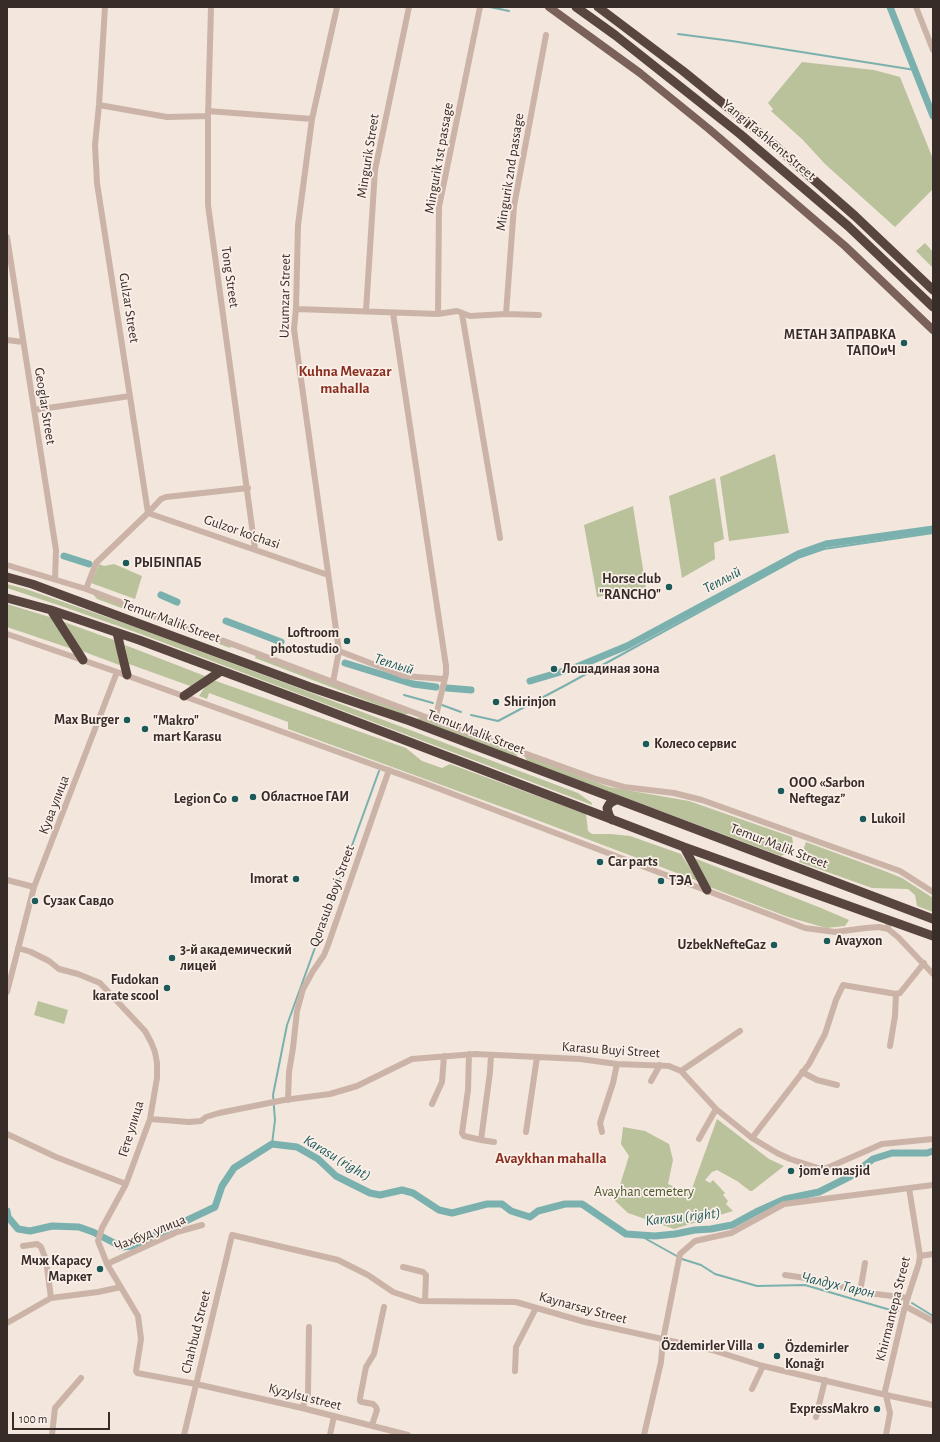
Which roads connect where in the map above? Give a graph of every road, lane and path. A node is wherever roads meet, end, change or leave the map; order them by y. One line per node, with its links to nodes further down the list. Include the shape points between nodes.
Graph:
1 (105, 7): 12 (street, Gulzar Street)
2 (210, 7): 13 (street, Tong Street)
3 (337, 7): 14 (street, Uzumzar Street)
4 (409, 7): 19 (street, Mingurik Street, via 375,170)
5 (480, 7): 21 (street, Mingurik 1st passage, via 439,207)
6 (548, 7): 25 (main road, via 640,73 710,129 845,246)
7 (576, 7): 17 (highway, Yangi Tashkent Street, via 716,113 848,226)
8 (598, 7): 16 (highway, Yangi Tashkent Street, via 683,70 774,144)
9 (916, 7): 11 (street)
10 (546, 35): 23 (street, Mingurik 2nd passage, via 514,206)
11 (933, 50)
12 (99, 105): 13 (street, via 167,117); 28 (street, Gulzar Street, via 95,145 96,183)
13 (208, 114): 14 (street); 30 (street, Tong Street, via 208,205)
14 (312, 119): 18 (street, Uzumzar Street, via 298,225)
15 (7, 237): 27 (street, Geoglar Street)
16 (933, 290)
17 (933, 307)
18 (296, 309): 19 (street); 35 (street, Uzumzar Street, via 294,329)
19 (366, 311): 20 (street)
20 (393, 313): 21 (street); 48 (street, via 446,666)
21 (438, 314): 22 (street)
22 (462, 314): 23 (street); 32 (street)
23 (506, 314): 24 (street)
24 (539, 314)
25 (933, 330)
26 (7, 340): 27 (street)
27 (23, 342): 29 (street, Geoglar Street)
28 (130, 396): 29 (street); 31 (street, Gulzar Street)
29 (34, 410): 37 (street, Geoglar Street, via 56,550)
30 (248, 488): 31 (street, via 166,497); 33 (street, Tong Street)
31 (148, 513): 33 (street, Gulzor ko'chasi); 38 (street, via 96,563)
32 (500, 538)
33 (255, 549): 35 (street, Gulzor ko'chasi)
34 (7, 565): 37 (street)
35 (328, 575): 43 (street, Uzumzar Street)
36 (7, 577): 52 (highway, Temur Malik Street)
37 (55, 578): 38 (street)
38 (86, 589): 49 (street)
39 (7, 598): 40 (highway, Temur Malik Street)
40 (50, 610): 41 (highway, Temur Malik Street); 44 (highway)
41 (117, 633): 45 (highway, Temur Malik Street); 47 (highway)
42 (7, 634): 44 (street)
43 (339, 651): 48 (street, via 404,676); 49 (street, Uzumzar Street)
44 (83, 660): 46 (street)
45 (221, 671): 50 (highway); 58 (highway, Temur Malik Street)
46 (117, 672): 47 (street); 61 (street, Кува улица)
47 (127, 675): 50 (street)
48 (444, 679): 53 (street)
49 (333, 682): 51 (street)
50 (184, 696): 56 (street)
51 (418, 714): 52 (street); 53 (street)
52 (405, 720): 55 (highway, Temur Malik Street)
53 (435, 720): 54 (street)
54 (518, 750): 55 (street); 63 (street, via 605,782 702,800 900,872)
55 (527, 766): 57 (highway, Temur Malik Street)
56 (389, 770): 62 (street); 85 (street, Qorasub Boyi Street, via 328,946 303,989 297,1011)
57 (616, 800): 58 (highway, via 607,808); 64 (highway, Temur Malik Street)
58 (612, 820): 59 (highway, Temur Malik Street)
59 (684, 847): 62 (highway); 66 (highway, Temur Malik Street)
60 (7, 880): 61 (street)
61 (34, 887): 68 (street, Кува улица)
62 (706, 890): 66 (street, via 812,930 835,932)
63 (933, 892)
64 (897, 905): 65 (highway, Temur Malik Street); 66 (highway)
65 (933, 919)
66 (889, 924): 67 (highway, Temur Malik Street); 69 (street)
67 (933, 936)
68 (18, 948): 71 (street, Кува улица); 88 (street, Гёте улица, via 31,952 60,969 100,983 145,1031 157,1063)
69 (924, 963): 70 (street); 72 (street, via 900,993)
70 (933, 974)
71 (7, 992)
72 (896, 994): 74 (street); 82 (street, via 843,985 825,1034)
73 (740, 1031): 81 (street)
74 (890, 1046)
75 (469, 1054): 76 (street, Karasu Buyi Street); 77 (street, Karasu Buyi Street); 95 (street, via 468,1090 462,1135)
76 (491, 1055): 78 (street, Karasu Buyi Street); 95 (street)
77 (444, 1056): 85 (street, Karasu Buyi Street, via 412,1059 356,1086 330,1094); 86 (street, via 442,1082)
78 (537, 1057): 79 (street, Karasu Buyi Street); 89 (street)
79 (618, 1064): 80 (street, Karasu Buyi Street); 90 (street, via 600,1123)
80 (660, 1066): 81 (street, Karasu Buyi Street, via 669,1066); 83 (street)
81 (680, 1072): 87 (street, Karasu Buyi Street)
82 (802, 1072): 84 (street, via 817,1080); 92 (street)
83 (651, 1081)
84 (837, 1085)
85 (288, 1100): 88 (street, Karasu Buyi Street, via 219,1113 195,1122)
86 (432, 1104)
87 (716, 1109): 92 (street, Karasu Buyi Street); 93 (street)
88 (150, 1119): 97 (street, Гёте улица)
89 (526, 1132)
90 (602, 1132)
91 (7, 1134): 97 (street, via 56,1157)
92 (752, 1138): 94 (street, Karasu Buyi Street, via 790,1159 818,1168 827,1168 882,1144)
93 (699, 1139)
94 (933, 1139)
95 (480, 1140): 96 (street)
96 (494, 1142)
97 (126, 1184): 105 (street, Гёте улица, via 102,1228 98,1241)
98 (933, 1185): 99 (street)
99 (909, 1188): 104 (street, Khirmantepa Street); 120 (street, via 784,1204 731,1233 695,1241 679,1256)
100 (202, 1225): 105 (street, Чахбуд улица, via 177,1232)
101 (232, 1235): 113 (street, Kaynarsay Street, via 338,1260 368,1275 393,1292); 126 (street, Chahbud Street)
102 (23, 1246): 111 (street, via 37,1244 41,1248 46,1260)
103 (933, 1254): 104 (street)
104 (920, 1256): 112 (street, Khirmantepa Street)
105 (107, 1264): 109 (street, Гёте улица)
106 (865, 1264): 110 (street)
107 (402, 1267): 113 (street, via 426,1275)
108 (785, 1275): 110 (street, via 819,1280)
109 (120, 1287): 111 (street); 123 (street, Гёте улица, via 138,1316 141,1338)
110 (860, 1292): 112 (street)
111 (51, 1298): 118 (street)
112 (908, 1298): 114 (street, Khirmantepa Street)
113 (425, 1301): 116 (street, Kaynarsay Street, via 516,1302)
114 (905, 1306): 117 (street); 128 (street, Khirmantepa Street)
115 (384, 1308): 133 (street, via 374,1354 366,1367 360,1398 360,1401 376,1407)
116 (536, 1308): 120 (street, Kaynarsay Street); 122 (street, via 516,1347)
117 (933, 1321)
118 (7, 1324)
119 (308, 1327): 130 (street, via 308,1394)
120 (663, 1340): 121 (street, Kaynarsay Street, via 712,1350); 138 (street, via 661,1362)
121 (763, 1366): 125 (street, Kaynarsay Street); 127 (street)
122 (516, 1371)
123 (137, 1373): 126 (street, Kyzylsu street)
124 (81, 1378): 134 (street, via 55,1408)
125 (825, 1380): 128 (street, Kaynarsay Street); 132 (street)
126 (196, 1384): 130 (street, Kyzylsu street); 135 (street, Chahbud Street)
127 (752, 1389)
128 (886, 1395): 129 (street, Kaynarsay Street); 139 (street, Khirmantepa Street, via 890,1413)
129 (933, 1405)
130 (302, 1408): 131 (street, Kyzylsu street)
131 (334, 1416): 133 (street, Kyzylsu street); 136 (street)
132 (816, 1417)
133 (372, 1425): 137 (street, Kyzylsu street)
134 (52, 1435)
135 (184, 1435)
136 (330, 1435)
137 (408, 1435)
138 (644, 1435)
139 (886, 1435)

